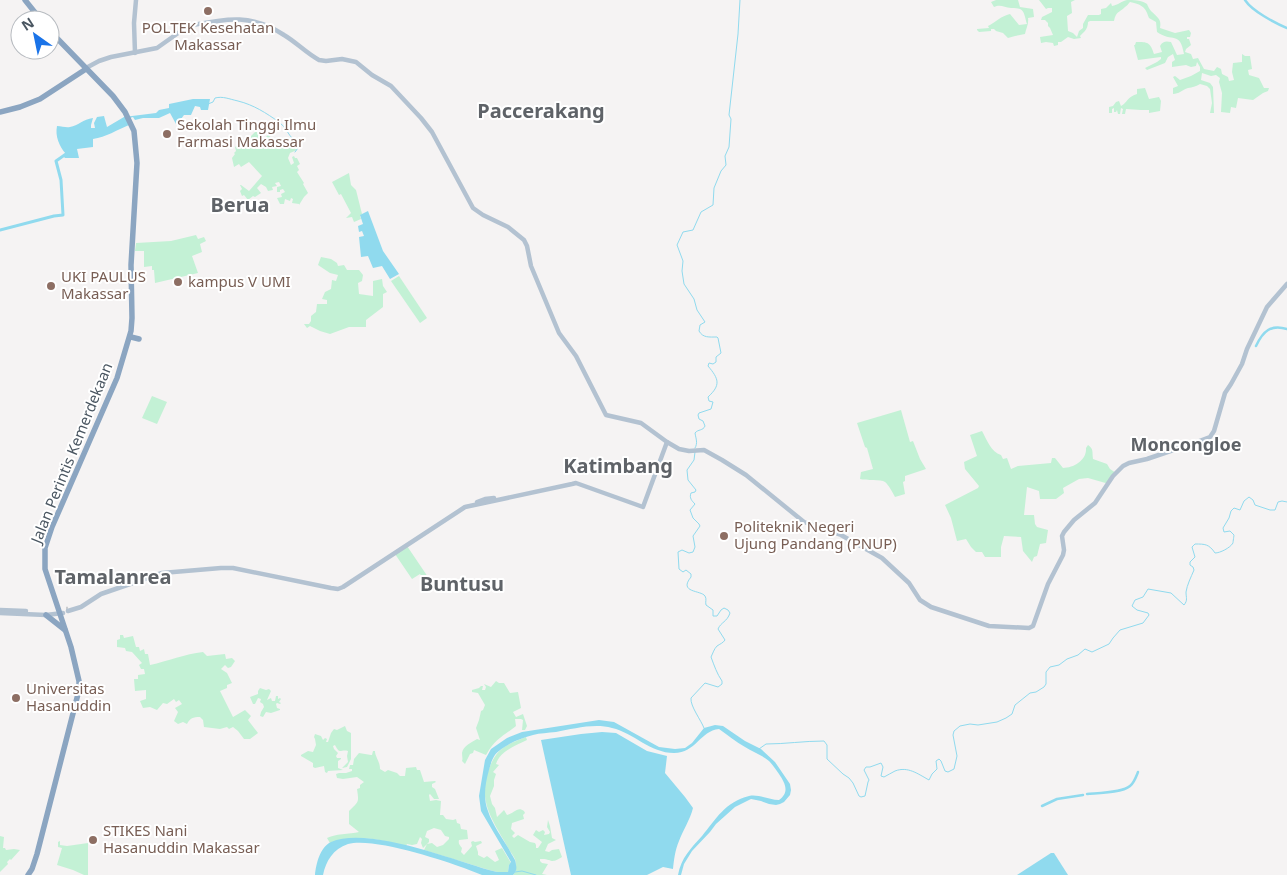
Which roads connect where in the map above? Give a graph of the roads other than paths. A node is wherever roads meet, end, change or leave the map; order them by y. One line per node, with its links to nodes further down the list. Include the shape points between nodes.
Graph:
1 (25, 0): 3 (highway)
2 (136, 0): 5 (main road)
3 (33, 10)
4 (60, 42): 6 (highway, Jalan Perintis Kemerdekaan)
5 (135, 53): 6 (main road, via 104,59); 13 (main road, via 158,47 193,24 243,19 270,26 319,60 342,59 358,63 392,86 432,132 473,208 525,240 531,266 559,333 576,357 606,415 641,423)
6 (85, 69): 7 (highway, via 39,98); 8 (highway, Jalan Perintis Kemerdekaan, via 127,116 134,135 137,180)
7 (3, 110)
8 (133, 238): 10 (highway, Jalan Perintis Kemerdekaan); 12 (highway, Jalan Perintis Kemerdekaan, via 132,325)
9 (1287, 284): 13 (main road, via 1266,308 1242,363 1225,392 1214,434 1164,454 1129,463 1117,471 1095,503 1063,534 1063,555 1048,584 1035,624 1030,628 987,625 931,607 920,600 909,583 882,558 841,535 804,522 746,475 704,450 679,449)
10 (131, 337): 11 (highway); 12 (highway, Jalan Perintis Kemerdekaan)
11 (139, 339)
12 (118, 378): 15 (highway, Jalan Perintis Kemerdekaan, via 50,539 48,571)
13 (667, 442): 15 (main road, via 643,506 576,483 540,489 458,508 338,586 234,568 198,569 162,573 100,593 81,607)
14 (0, 611): 15 (main road); 16 (main road)
15 (62, 611): 16 (main road); 17 (highway, Jalan Perintis Kemerdekaan); 18 (highway, Jalan Perintis Kemerdekaan)
16 (46, 615): 17 (highway)
17 (65, 630): 18 (highway, Jalan Perintis Kemerdekaan)
18 (79, 677): 19 (highway, Jalan Perintis Kemerdekaan, via 72,725)
19 (30, 875)

